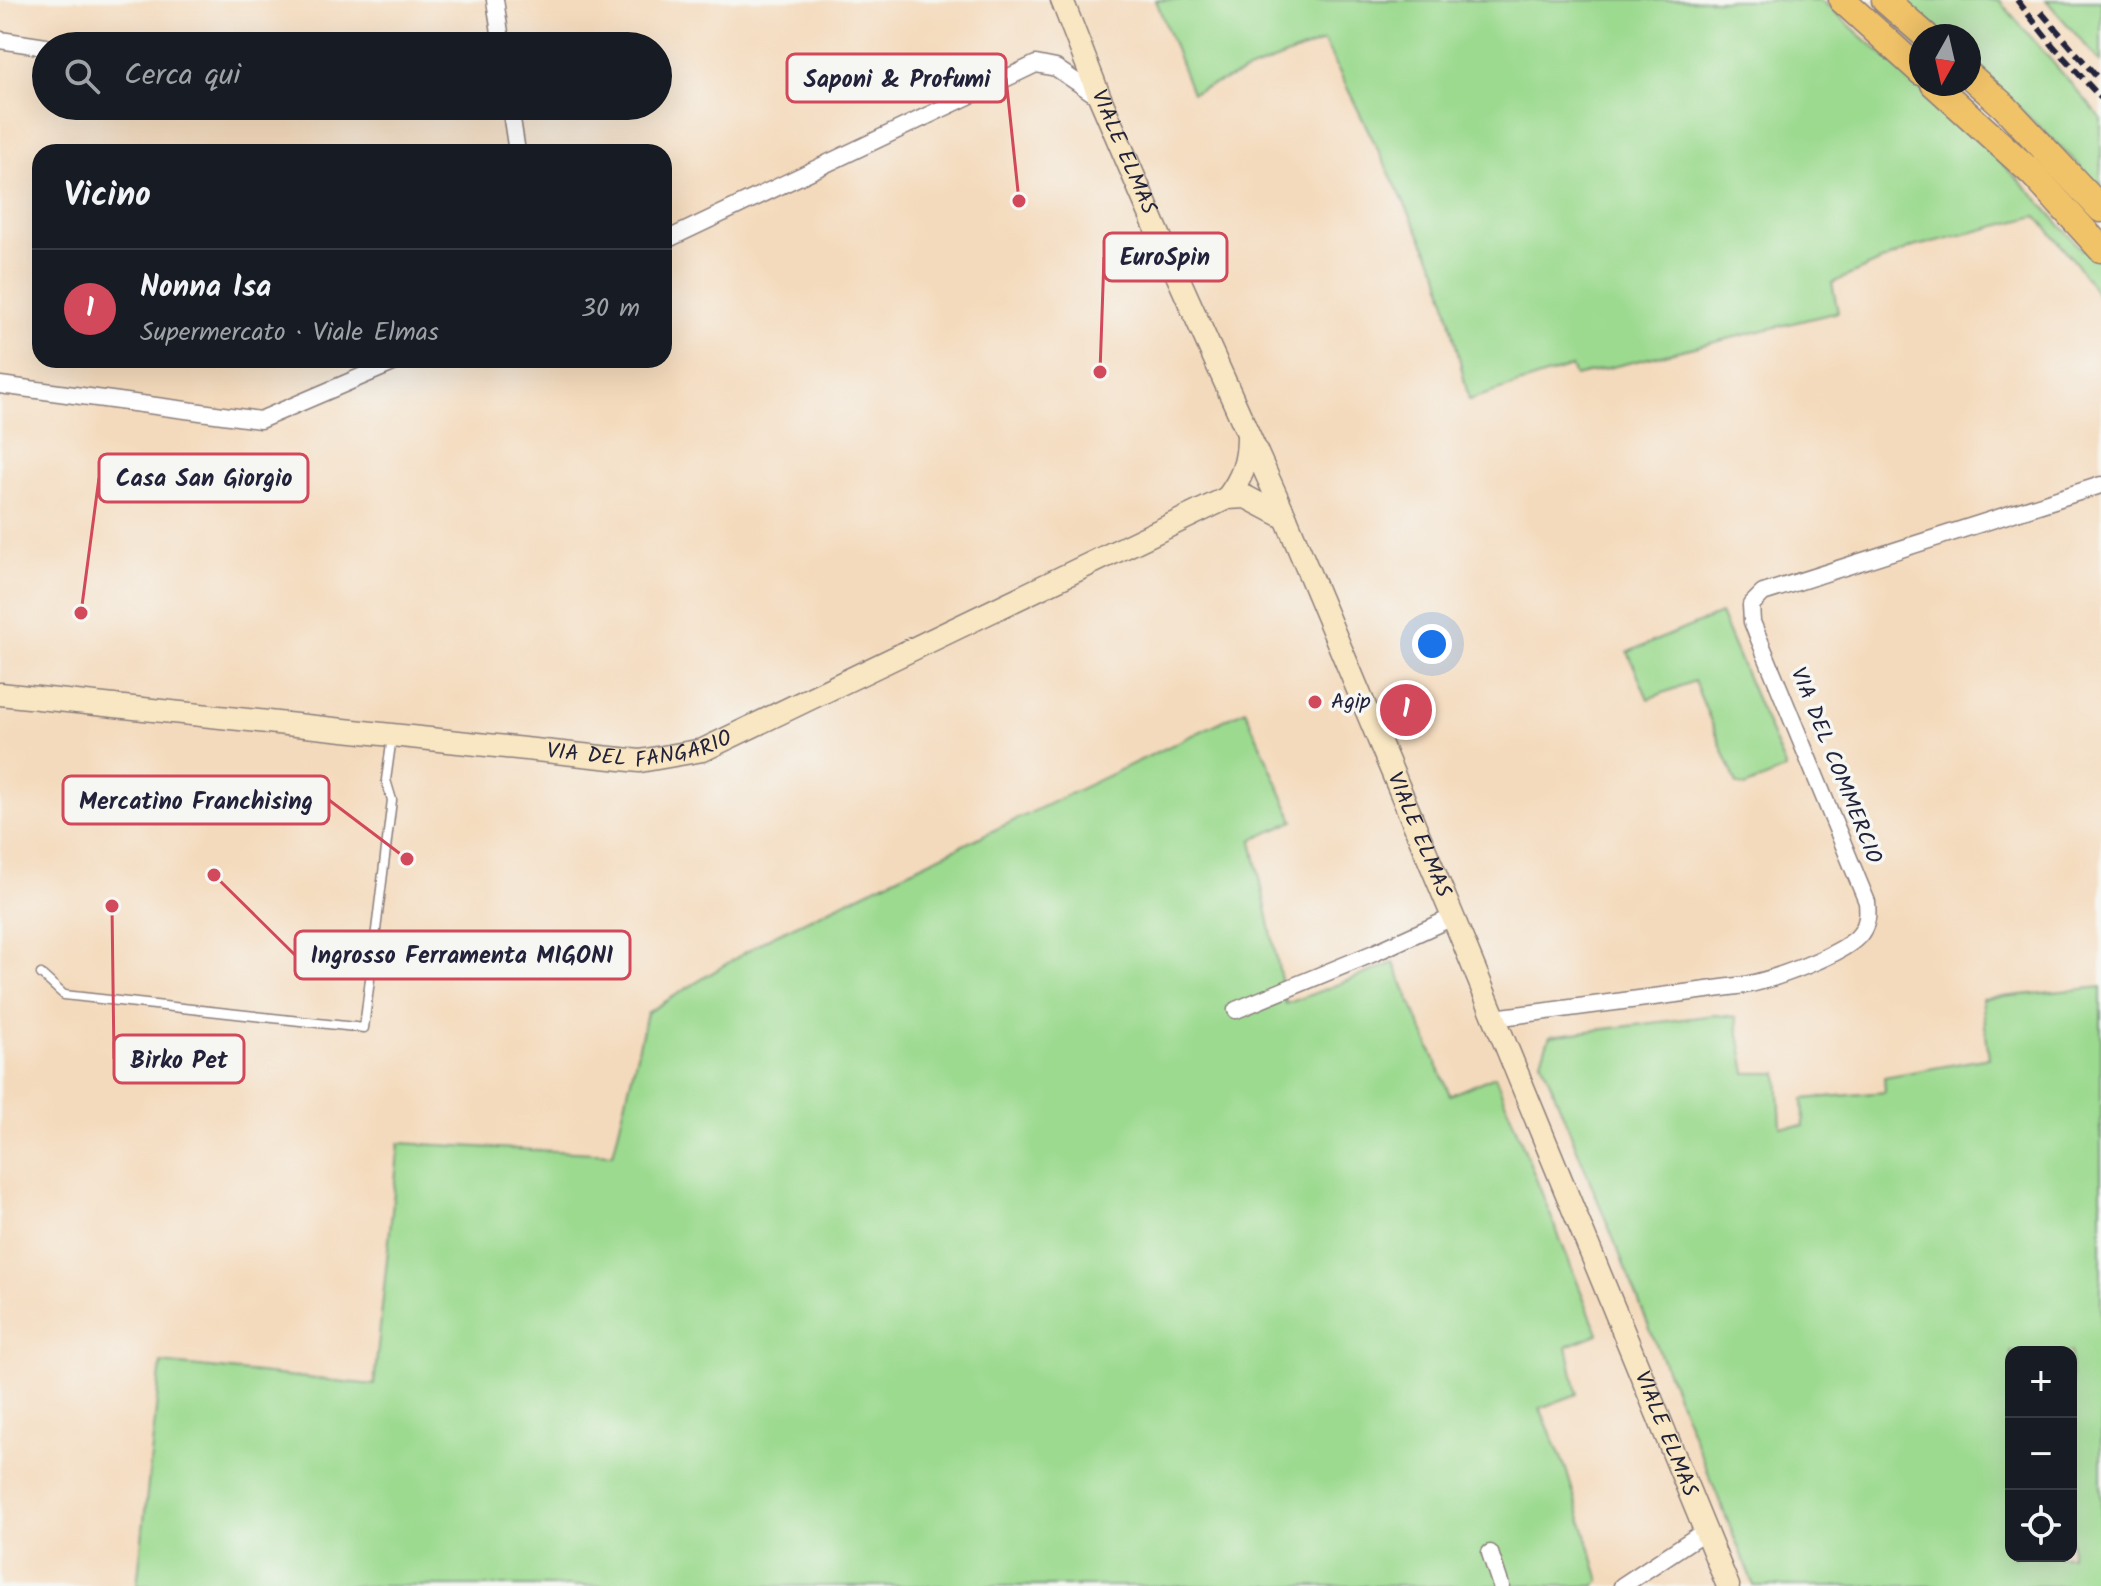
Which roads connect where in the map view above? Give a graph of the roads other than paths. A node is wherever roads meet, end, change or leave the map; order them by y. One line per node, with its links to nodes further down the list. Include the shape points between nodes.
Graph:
1 (495, 0): 6 (street)
2 (1062, 0): 12 (main road, VIALE ELMAS)
3 (1842, 0): 9 (highway)
4 (1885, 0): 5 (highway)
5 (1912, 24)
6 (500, 32)
7 (0, 40): 8 (street)
8 (32, 45)
9 (1909, 61)
10 (1981, 86): 15 (highway)
11 (1947, 96): 17 (highway, via 2033,174)
12 (1100, 98): 16 (street, via 1056,68 1036,64); 20 (main road, VIALE ELMAS)
13 (512, 120): 14 (street)
14 (516, 144)
15 (2101, 209)
16 (672, 237)
17 (2098, 245)
18 (381, 368): 19 (street, via 260,420)
19 (0, 385)
20 (1249, 432): 22 (main road, via 1243,473); 23 (main road, VIALE ELMAS)
21 (2101, 485): 29 (street, VIA DEL COMMERCIO, via 1763,593 1751,605 1752,622 1867,902 1868,919 1852,944 1774,979 1745,985)
22 (1227, 498): 23 (main road, via 1246,497); 25 (main road, VIA DEL FANGARIO, via 703,750 640,761)
23 (1286, 518): 26 (main road, VIALE ELMAS)
24 (0, 694): 25 (main road, VIA DEL FANGARIO)
25 (392, 736): 27 (lane, via 386,780 392,800 364,1028 64,995)
26 (1453, 917): 28 (street); 29 (main road, VIALE ELMAS)
27 (41, 974)
28 (1236, 1010)
29 (1494, 1018): 30 (main road, VIALE ELMAS)
30 (1705, 1531): 33 (street); 34 (main road, VIALE ELMAS)
31 (1490, 1553): 32 (street)
32 (1501, 1586)
33 (1622, 1586)
34 (1728, 1586)

